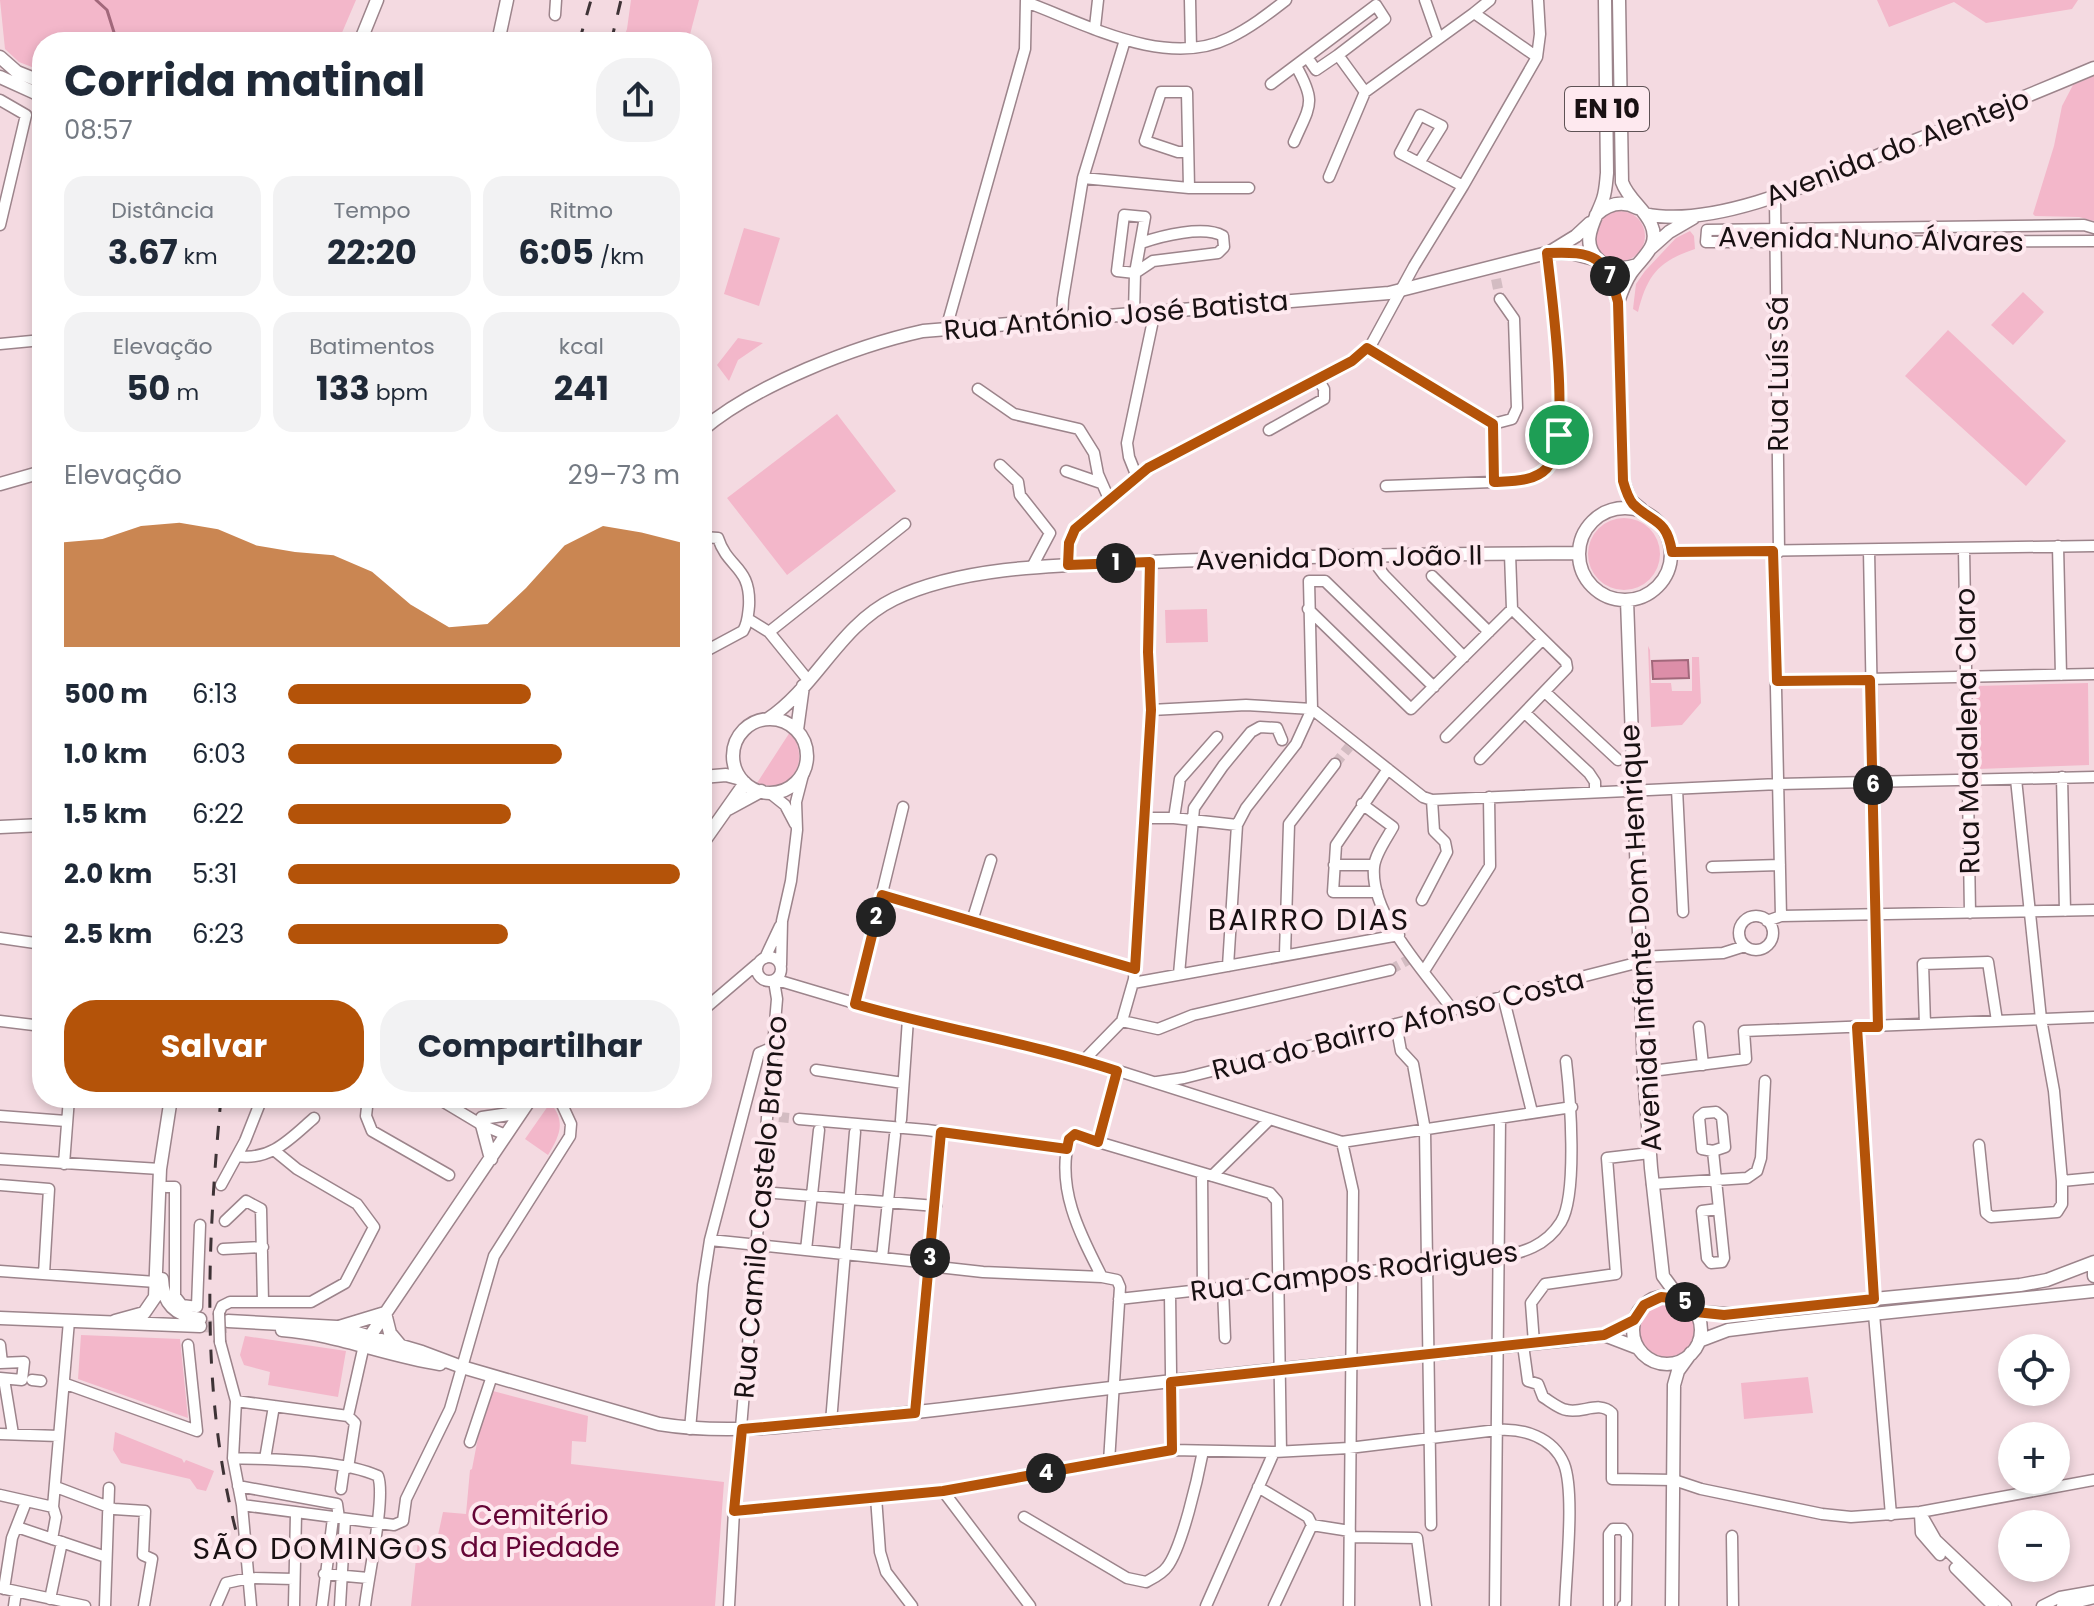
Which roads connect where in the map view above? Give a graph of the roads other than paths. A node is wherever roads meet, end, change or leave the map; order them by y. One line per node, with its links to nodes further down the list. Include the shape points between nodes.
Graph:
1 (377, 0): 16 (main road)
2 (507, 0): 17 (main road)
3 (556, 0): 14 (street)
4 (1098, 0): 15 (street)
5 (1190, 0): 20 (street)
6 (1286, 0): 20 (street, via 1227,39)
7 (1425, 0): 18 (street)
8 (1490, 0): 13 (street)
9 (1538, 0): 24 (street)
10 (1605, 0): 44 (main road, EN 10, via 1607,173)
11 (1619, 0): 42 (main road, EN 10, via 1621,174 1626,192)
12 (1026, 1): 15 (street); 62 (street, via 1025,49)
13 (1474, 13): 18 (street); 24 (street)
14 (555, 15)
15 (1095, 27): 19 (street)
16 (364, 32)
17 (500, 32)
18 (1438, 37): 31 (street)
19 (1125, 40): 20 (street); 37 (street)
20 (1191, 48)
21 (1338, 55): 23 (street, via 1316,70); 23 (street, via 1385,19 1376,5); 31 (street)
22 (0, 57): 28 (main road)
23 (1307, 57): 25 (street)
24 (1537, 57): 38 (street)
25 (1296, 66): 29 (street); 33 (street, via 1311,103)
26 (2094, 68): 41 (main road, Avenida do Alentejo)
27 (0, 77): 30 (main road)
28 (32, 78)
29 (1271, 84)
30 (32, 91)
31 (1365, 92): 36 (street)
32 (0, 100): 45 (street, via 26,115)
33 (1294, 142)
34 (1188, 152): 34 (street, via 1187,92 1161,92 1145,141); 39 (street)
35 (1419, 163): 35 (street, via 1400,153 1420,115 1442,126); 38 (street)
36 (1329, 177)
37 (1083, 178): 39 (street); 61 (street)
38 (1463, 186): 56 (street)
39 (1189, 188): 40 (street)
40 (1249, 188)
41 (1775, 197): 43 (main road, Avenida do Alentejo); 47 (street, Rua Luís Sá)
42 (1642, 212): 43 (main road, Avenida do Alentejo, via 1664,218); 44 (main road, via 1631,205 1612,205); 51 (main road, via 1653,230)
43 (1696, 216): 51 (main road, Avenida do Alentejo)
44 (1594, 219): 52 (main road, Rua António José Batista); 53 (main road, via 1589,242)
45 (0, 225)
46 (2089, 226): 47 (street, Avenida Nuno Álvares); 49 (street)
47 (1777, 229): 48 (street, Rua Luís Sá); 48 (street, Avenida Nuno Álvares, via 1707,230 1706,242)
48 (1777, 241): 49 (street, Avenida Nuno Álvares); 89 (street, Rua Luís Sá)
49 (2088, 241)
50 (1141, 243): 55 (street); 55 (street, via 1145,217 1124,215 1117,271); 55 (street, via 1214,231 1223,236 1224,247 1218,253 1153,261)
51 (1651, 248): 54 (main road)
52 (1547, 253): 53 (main road, Rua António José Batista); 56 (main road, Rua António José Batista, via 1496,273); 76 (street, via 1559,395 1556,454 1536,477)
53 (1601, 262): 54 (main road, via 1615,268); 58 (main road)
54 (1637, 265): 58 (main road)
55 (1135, 273): 60 (street)
56 (1400, 290): 59 (main road, Rua António José Batista); 65 (street)
57 (1500, 299): 69 (street, via 1514,319 1517,408 1512,419)
58 (1618, 302): 75 (main road)
59 (1155, 311): 60 (main road, Rua António José Batista); 74 (street, via 1127,443)
60 (1134, 313): 61 (main road, Rua António José Batista)
61 (1062, 319): 62 (main road, Rua António José Batista)
62 (946, 329): 68 (main road, Rua António José Batista, via 888,340 776,384)
63 (32, 341): 64 (street)
64 (0, 344)
65 (1367, 348): 66 (street); 69 (street)
66 (1318, 379): 70 (street, via 1324,399); 74 (street)
67 (978, 389): 77 (street, via 1014,414 1079,429 1094,453)
68 (712, 423)
69 (1493, 424): 76 (street)
70 (1269, 430)
71 (1000, 465): 96 (street, via 1018,482 1020,495 1050,533)
72 (1066, 471): 77 (street)
73 (32, 475): 78 (main road)
74 (1137, 477): 80 (street)
75 (1623, 481): 81 (main road); 82 (main road, via 1634,505)
76 (1494, 482): 79 (street)
77 (1101, 483): 80 (street)
78 (0, 484)
79 (1386, 486)
80 (1109, 499): 95 (street, via 1075,529)
81 (1607, 511): 82 (main road); 91 (main road, via 1587,528)
82 (1647, 513): 90 (main road, via 1664,529)
83 (905, 524): 102 (street)
84 (712, 538): 101 (street, via 718,538 747,581)
85 (2058, 546): 86 (street); 87 (street); 108 (street)
86 (2094, 546)
87 (1964, 548): 88 (street); 109 (street, Rua Madalena Claro)
88 (1869, 550): 89 (street); 110 (street)
89 (1776, 551): 90 (street); 111 (street, Rua Luís Sá)
90 (1672, 552): 98 (main road, via 1662,582 1650,593)
91 (1579, 553): 92 (main road, Avenida Dom João II); 98 (main road, via 1593,587)
92 (1510, 554): 93 (main road, Avenida Dom João II); 100 (street)
93 (1377, 556): 94 (main road, Avenida Dom João II); 106 (street, via 1384,575)
94 (1150, 562): 95 (main road, Avenida Dom João II); 116 (street)
95 (1068, 565): 96 (main road, Avenida Dom João II)
96 (1032, 567): 112 (main road, Avenida Dom João II, via 956,580 895,598 860,621)
97 (1432, 576): 103 (street)
98 (1627, 600): 139 (main road, Avenida Infante Dom Henrique)
99 (1308, 609): 113 (street, via 1411,709); 113 (street, via 1309,581 1325,581); 115 (street)
100 (1512, 609): 103 (street); 104 (street)
101 (748, 619): 102 (street); 105 (street, via 743,631)
102 (769, 632): 112 (street)
103 (1489, 632): 106 (street)
104 (1542, 640): 114 (street, via 1568,664); 121 (street)
105 (712, 648)
106 (1464, 657): 113 (street)
107 (2094, 674): 108 (street)
108 (2061, 675): 109 (street)
109 (1966, 678): 110 (street); 134 (street, Rua Madalena Claro)
110 (1870, 680): 111 (street); 136 (street)
111 (1777, 681): 137 (street, Rua Luís Sá)
112 (806, 682): 118 (main road, Avenida Dom João II); 119 (main road)
113 (1434, 687)
114 (1545, 692): 117 (street); 125 (street)
115 (1312, 709): 116 (street, via 1246,705); 127 (street); 151 (street, via 1296,744)
116 (1151, 710): 147 (street)
117 (1525, 713): 124 (street); 140 (street, via 1589,773)
118 (768, 719): 119 (main road); 123 (main road, via 744,730)
119 (797, 730): 129 (main road, via 807,750)
120 (1217, 737): 148 (street, via 1180,779)
121 (1446, 737)
122 (1282, 740): 149 (street, via 1277,728 1251,732 1194,808)
123 (733, 754): 128 (main road); 135 (main road)
124 (1480, 759)
125 (1618, 760)
126 (1335, 764): 177 (street, via 1289,824)
127 (1388, 769): 143 (street); 144 (street)
128 (712, 771)
129 (804, 771): 141 (main road, via 790,787); 153 (street, via 796,802)
130 (712, 776): 135 (main road)
131 (2062, 777): 132 (street); 133 (street); 165 (street)
132 (2094, 777)
133 (2016, 779): 134 (street); 164 (street)
134 (1968, 780): 136 (street); 167 (street, Rua Madalena Claro)
135 (743, 781): 141 (main road); 146 (main road)
136 (1873, 782): 137 (street); 168 (street)
137 (1779, 784): 138 (street); 158 (street, Rua Luís Sá)
138 (1677, 789): 139 (street); 166 (street)
139 (1633, 790): 140 (street); 179 (main road, Avenida Infante Dom Henrique)
140 (1595, 791): 142 (street)
141 (765, 792): 146 (main road); 153 (street, via 785,805)
142 (1489, 797): 143 (street); 183 (street, via 1490,866)
143 (1432, 800): 162 (street, via 1434,831 1447,852)
144 (1361, 806): 156 (street, via 1336,845); 157 (street, via 1393,827)
145 (903, 807): 161 (street)
146 (728, 809): 154 (main road)
147 (1145, 818): 148 (street); 185 (street)
148 (1174, 818): 149 (street)
149 (1193, 821): 151 (street); 184 (street)
150 (32, 825): 152 (main road)
151 (1237, 825): 181 (street)
152 (0, 827)
153 (797, 830): 170 (street)
154 (712, 831)
155 (991, 860): 171 (street)
156 (1334, 865): 157 (street); 160 (street, via 1333,892)
157 (1374, 865): 160 (street)
158 (1780, 865): 159 (street); 169 (street, Rua Luís Sá)
159 (1712, 867)
160 (1377, 892): 173 (street)
161 (882, 895): 171 (street); 191 (street)
162 (1422, 900)
163 (2094, 910): 165 (street)
164 (2029, 911): 165 (street); 167 (street); 195 (street)
165 (2065, 911)
166 (1683, 912)
167 (1970, 913): 168 (street)
168 (1876, 915): 169 (street); 204 (street)
169 (1781, 916): 172 (street)
170 (782, 921): 178 (street); 180 (street)
171 (972, 921): 185 (street)
172 (1767, 921): 176 (street, via 1769,944 1757,950); 176 (street, via 1745,921 1739,932)
173 (1399, 935): 177 (street); 183 (street)
174 (0, 938): 175 (street)
175 (32, 943)
176 (1745, 946): 179 (street, Rua do Bairro Afonso Costa, via 1723,953)
177 (1285, 954): 181 (street)
178 (762, 960): 180 (street, via 776,959); 186 (street, via 756,970 759,977); 190 (street)
179 (1640, 960): 188 (street, Rua do Bairro Afonso Costa); 211 (main road, Avenida Infante Dom Henrique)
180 (781, 965): 186 (street)
181 (1228, 966): 184 (street)
182 (1390, 970): 197 (street, via 1193,1015 1158,1029)
183 (1424, 971): 192 (street)
184 (1179, 974): 185 (street)
185 (1134, 977): 197 (street)
186 (776, 980): 187 (street); 189 (street, Rua Camilo Castelo Branco)
187 (798, 987): 189 (street, Rua Camilo Castelo Branco); 191 (street)
188 (1503, 996): 192 (street, Rua do Bairro Afonso Costa); 226 (street)
189 (777, 999): 205 (street, Rua Camilo Castelo Branco)
190 (712, 1002)
191 (855, 1004): 194 (street)
192 (1452, 1009): 199 (street, Rua do Bairro Afonso Costa)
193 (2094, 1017): 195 (street)
194 (908, 1019): 206 (street); 215 (street)
195 (2041, 1019): 198 (street); 258 (street)
196 (0, 1021): 201 (street)
197 (1122, 1021): 206 (street)
198 (1997, 1021): 200 (street); 200 (street, via 1988,962 1923,964)
199 (1396, 1024): 212 (street, Rua do Bairro Afonso Costa); 236 (street, via 1401,1051 1413,1064)
200 (1925, 1024): 204 (street)
201 (32, 1025)
202 (1699, 1027): 208 (street)
203 (1857, 1027): 204 (street); 208 (street, via 1744,1031 1746,1059); 295 (street)
204 (1878, 1027)
205 (771, 1048): 263 (street, Rua Camilo Castelo Branco, via 773,1116); 271 (street, via 759,1053)
206 (1084, 1060): 210 (street)
207 (1566, 1061): 217 (street, Rua Campos Rodrigues)
208 (1703, 1065): 211 (street)
209 (816, 1070): 215 (street)
210 (1117, 1071): 214 (street); 242 (street)
211 (1644, 1072): 248 (main road, Avenida Infante Dom Henrique)
212 (1184, 1078): 214 (street, Rua do Bairro Afonso Costa); 216 (street)
213 (1765, 1081): 257 (street, via 1757,1171 1747,1178)
214 (1155, 1082): 216 (street)
215 (903, 1083): 231 (street)
216 (1184, 1092): 234 (street)
217 (1572, 1107): 226 (street); 277 (street, Rua Campos Rodrigues, via 1569,1191 1562,1220 1539,1245)
218 (68, 1108): 232 (street)
219 (170, 1108): 241 (main road)
220 (258, 1108): 249 (street)
221 (367, 1108): 255 (street, via 372,1131)
222 (455, 1108): 233 (street)
223 (518, 1108): 233 (main road)
224 (523, 1108): 239 (main road)
225 (564, 1108): 321 (street, via 570,1136 494,1256)
226 (1532, 1112): 229 (street)
227 (0, 1116): 232 (street)
228 (314, 1118): 246 (street)
229 (1500, 1118): 236 (street); 277 (street)
230 (799, 1119): 238 (street)
231 (901, 1120)
232 (66, 1121): 252 (street)
233 (482, 1121): 239 (street); 251 (main road)
234 (1268, 1121): 243 (street); 254 (street)
235 (819, 1130): 264 (street)
236 (1425, 1130): 243 (street); 281 (street)
237 (855, 1132): 265 (street)
238 (941, 1132): 245 (street); 267 (street)
239 (506, 1135): 251 (main road)
240 (895, 1135): 266 (street)
241 (166, 1136): 253 (main road); 262 (main road)
242 (1098, 1142): 245 (street, via 1075,1134); 254 (street)
243 (1342, 1142): 283 (street, via 1353,1191)
244 (1979, 1145): 258 (street, via 1986,1213 1991,1217 2057,1212)
245 (1067, 1149): 286 (street, via 1068,1198)
246 (275, 1151): 249 (street); 297 (street, via 357,1204 374,1227 345,1283 311,1302)
247 (1713, 1151): 257 (street)
248 (1650, 1153): 259 (main road, Avenida Infante Dom Henrique); 311 (street, via 1607,1158 1616,1274 1545,1284 1531,1303)
249 (238, 1156): 261 (street)
250 (0, 1159): 252 (street)
251 (491, 1159): 299 (main road)
252 (64, 1164): 253 (street)
253 (160, 1169): 288 (main road)
254 (1207, 1174): 287 (street, via 1270,1193 1277,1201); 290 (street)
255 (449, 1175)
256 (2094, 1178): 258 (street)
257 (1715, 1180): 259 (street); 268 (street)
258 (2062, 1181)
259 (1652, 1184): 285 (main road, Avenida Infante Dom Henrique)
260 (0, 1185): 284 (street, via 49,1189)
261 (221, 1185)
262 (166, 1187): 270 (street, via 175,1187 175,1296 182,1305 197,1307); 305 (main road, via 164,1297 180,1315 200,1322)
263 (761, 1192): 264 (street); 272 (street, Rua Camilo Castelo Branco)
264 (812, 1196): 265 (street); 275 (street)
265 (850, 1200): 266 (street); 276 (street)
266 (888, 1202): 267 (street); 278 (street)
267 (936, 1206): 280 (street)
268 (1718, 1209): 268 (street, via 1702,1211 1711,1263 1724,1258)
269 (225, 1221): 273 (street, via 246,1201 261,1209)
270 (200, 1225)
271 (710, 1240): 272 (street); 334 (street)
272 (758, 1245): 275 (street); 335 (street, Rua Camilo Castelo Branco)
273 (263, 1247): 274 (street); 297 (street)
274 (223, 1249)
275 (806, 1250): 276 (street)
276 (846, 1254): 278 (street); 333 (street)
277 (1497, 1257): 281 (street, Rua Campos Rodrigues); 315 (street)
278 (882, 1258): 280 (street)
279 (2094, 1262): 295 (main road, via 2038,1283)
280 (930, 1264): 286 (street); 331 (street)
281 (1428, 1264): 283 (street, Rua Campos Rodrigues); 318 (street)
282 (0, 1271): 284 (street)
283 (1353, 1272): 287 (street, Rua Campos Rodrigues); 320 (street)
284 (44, 1274): 288 (street)
285 (1663, 1276): 294 (main road, Avenida Infante Dom Henrique); 296 (main road)
286 (1102, 1277): 292 (street, via 1117,1280)
287 (1277, 1282): 289 (street, Rua Campos Rodrigues); 322 (street)
288 (156, 1285): 305 (main road, via 153,1303 144,1313)
289 (1223, 1289): 290 (street, Rua Campos Rodrigues); 308 (street)
290 (1203, 1291): 293 (street, Rua Campos Rodrigues)
291 (2094, 1291): 300 (main road)
292 (1119, 1293): 293 (street, Rua Campos Rodrigues); 328 (street)
293 (1170, 1294): 325 (street)
294 (1680, 1299): 296 (main road); 298 (main road)
295 (1874, 1299): 298 (main road, via 1742,1315)
296 (1652, 1300): 303 (main road)
297 (263, 1302): 302 (street, via 230,1302 222,1306)
298 (1696, 1312): 310 (main road)
299 (385, 1313): 306 (main road); 309 (main road); 314 (main road)
300 (1874, 1314): 310 (main road, via 1728,1330); 367 (street)
301 (0, 1318): 304 (main road)
302 (225, 1320): 306 (main road); 309 (main road); 329 (street, bridge, via 220,1342)
303 (1634, 1320): 307 (main road); 316 (main road, via 1634,1339)
304 (69, 1321): 305 (main road); 326 (street)
305 (115, 1321)
306 (337, 1327): 309 (main road)
307 (1604, 1335): 311 (main road); 316 (main road)
308 (1225, 1338)
309 (366, 1340): 314 (main road); 321 (main road, via 419,1361); 332 (street)
310 (1699, 1341): 317 (main road)
311 (1528, 1344): 315 (main road); 350 (street, via 1528,1381 1538,1384 1543,1397 1567,1410 1601,1407 1612,1413 1612,1479)
312 (0, 1345): 319 (street)
313 (188, 1345): 326 (street, via 197,1431)
314 (400, 1345): 321 (main road)
315 (1498, 1347): 318 (main road); 336 (street)
316 (1642, 1352): 317 (main road, via 1655,1362 1674,1363); 327 (main road)
317 (1691, 1353): 327 (main road)
318 (1430, 1354): 320 (main road); 340 (street)
319 (1, 1363): 324 (street, via 24,1362 30,1380)
320 (1353, 1363): 322 (main road); 342 (street)
321 (462, 1367): 323 (main road); 370 (street, via 444,1423 406,1499 403,1521)
322 (1279, 1371): 325 (main road); 345 (street)
323 (492, 1376): 334 (main road); 341 (street)
324 (2, 1378): 338 (street)
325 (1171, 1382): 328 (main road); 343 (street)
326 (66, 1384): 339 (street)
327 (1674, 1385): 350 (main road)
328 (1114, 1388): 331 (main road); 348 (street)
329 (236, 1401): 330 (street); 346 (street)
330 (274, 1406): 332 (street); 347 (street)
331 (915, 1413): 333 (main road)
332 (348, 1416): 349 (street, via 355,1423)
333 (831, 1422): 335 (main road)
334 (690, 1429): 335 (main road)
335 (742, 1429): 364 (street, Rua Camilo Castelo Branco)
336 (1497, 1430): 340 (street); 407 (street); 408 (street, via 1541,1437 1559,1455 1567,1476)
337 (0, 1434): 338 (street)
338 (13, 1434): 339 (street)
339 (59, 1436): 353 (street)
340 (1429, 1439): 342 (street); 372 (street)
341 (470, 1442)
342 (1349, 1448): 345 (street); 374 (street)
343 (1172, 1450): 344 (street); 348 (street)
344 (1203, 1451): 345 (street); 368 (street, via 1173,1557 1166,1569 1146,1582 1127,1578)
345 (1278, 1452): 354 (street)
346 (233, 1458): 347 (street); 352 (street)
347 (265, 1459): 349 (street)
348 (1109, 1462): 357 (street)
349 (346, 1468): 356 (street); 370 (street, via 378,1476)
350 (1674, 1480): 367 (street, via 1822,1514); 411 (main road)
351 (2094, 1480): 365 (street)
352 (238, 1486): 361 (street); 369 (street, via 337,1504)
353 (56, 1487): 362 (street); 363 (street)
354 (1258, 1487): 371 (street, via 1308,1517); 403 (street)
355 (109, 1488): 363 (street)
356 (341, 1489)
357 (943, 1491): 359 (street); 402 (street)
358 (0, 1495): 360 (street)
359 (876, 1497): 364 (street); 401 (street, via 886,1572)
360 (26, 1502): 362 (street); 373 (street)
361 (242, 1505): 366 (street); 381 (street)
362 (53, 1507): 376 (street)
363 (110, 1507): 378 (street); 393 (street, via 145,1511 143,1555 152,1559)
364 (734, 1511): 400 (street, Rua Camilo Castelo Branco)
365 (1920, 1512): 367 (street); 389 (street, via 1925,1539)
366 (296, 1514): 369 (street); 383 (street)
367 (1891, 1515)
368 (1024, 1517)
369 (339, 1519): 370 (street); 379 (street); 380 (street)
370 (378, 1523): 382 (street)
371 (1312, 1525): 374 (street); 404 (street)
372 (1431, 1525)
373 (17, 1527): 376 (street); 377 (street)
374 (1350, 1534): 405 (street); 406 (street, via 1417,1538)
375 (1732, 1536): 412 (street)
376 (57, 1540): 378 (street); 388 (street)
377 (7, 1544): 384 (street)
378 (106, 1557): 392 (street)
379 (324, 1574): 380 (street); 397 (street)
380 (343, 1576): 382 (street); 398 (street)
381 (249, 1578): 383 (street); 394 (street, via 226,1583); 395 (street)
382 (368, 1578): 399 (street)
383 (294, 1579): 396 (street)
384 (2, 1589): 386 (street)
385 (2094, 1591): 413 (street)
386 (16, 1592): 388 (street); 390 (street)
387 (2094, 1598): 414 (street)
388 (50, 1599): 391 (street)
389 (2003, 1605)
390 (14, 1606)
391 (85, 1606)
392 (105, 1606)
393 (144, 1606)
394 (216, 1606)
395 (251, 1606)
396 (294, 1606)
397 (322, 1606)
398 (340, 1606)
399 (365, 1606)
400 (729, 1606)
401 (912, 1606)
402 (1030, 1606)
403 (1206, 1606)
404 (1274, 1606)
405 (1349, 1606)
406 (1426, 1606)
407 (1495, 1606)
408 (1565, 1606)
409 (1609, 1606): 410 (street, via 1609,1534 1623,1529)
410 (1623, 1606)
411 (1672, 1606)
412 (1733, 1606)
413 (2041, 1606)
414 (2062, 1606)

